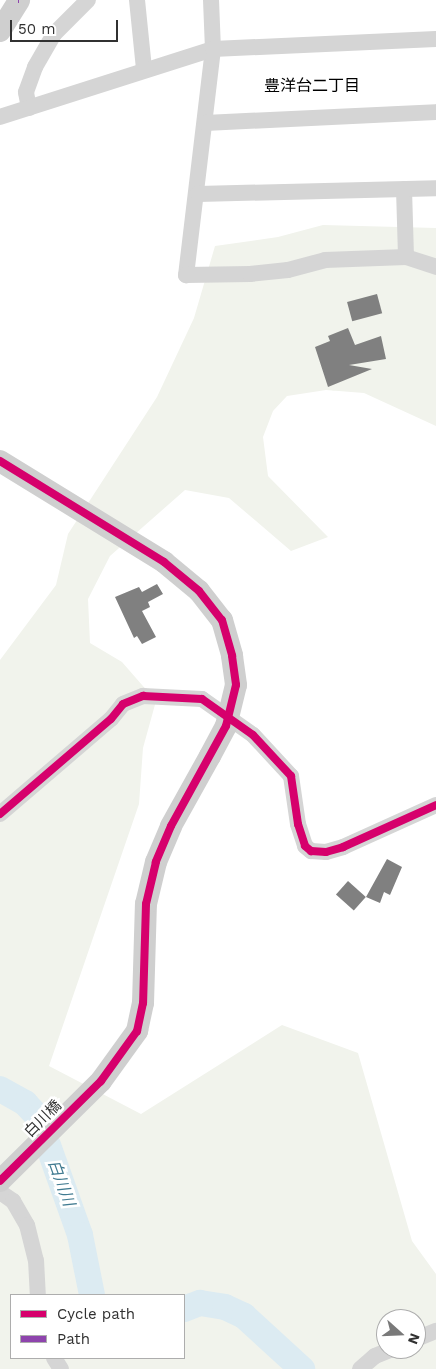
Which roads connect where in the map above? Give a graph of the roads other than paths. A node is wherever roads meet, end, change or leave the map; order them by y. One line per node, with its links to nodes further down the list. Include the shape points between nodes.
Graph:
1 (19, 0): 5 (street)
2 (88, 0): 9 (street, via 54,34 35,67 26,92)
3 (136, 0): 8 (street)
4 (211, 0): 7 (street)
5 (0, 31)
6 (436, 39): 7 (street)
7 (213, 49): 8 (street); 12 (street)
8 (144, 69): 9 (street)
9 (29, 108): 11 (street)
10 (436, 112): 12 (street)
11 (0, 117)
12 (205, 122): 15 (street)
13 (436, 188): 14 (street)
14 (404, 189): 15 (street); 16 (street)
15 (198, 194): 16 (street, via 186,275 250,274 288,270 325,260)
16 (406, 256): 17 (street)
17 (436, 267)
18 (0, 461): 21 (street, 白川橋, bridge, via 164,562 200,591 222,620 236,685 226,726 171,826 156,862 146,904 143,1003 137,1031 101,1081)
19 (436, 805): 20 (street, via 343,847 326,852 311,851 305,846 298,824 291,776 253,735 202,699 143,696 122,704 111,719)
20 (0, 814)
21 (2, 1183): 22 (street, via 27,1225 36,1260)
22 (38, 1294)
23 (376, 1356): 24 (street)
24 (360, 1369)

